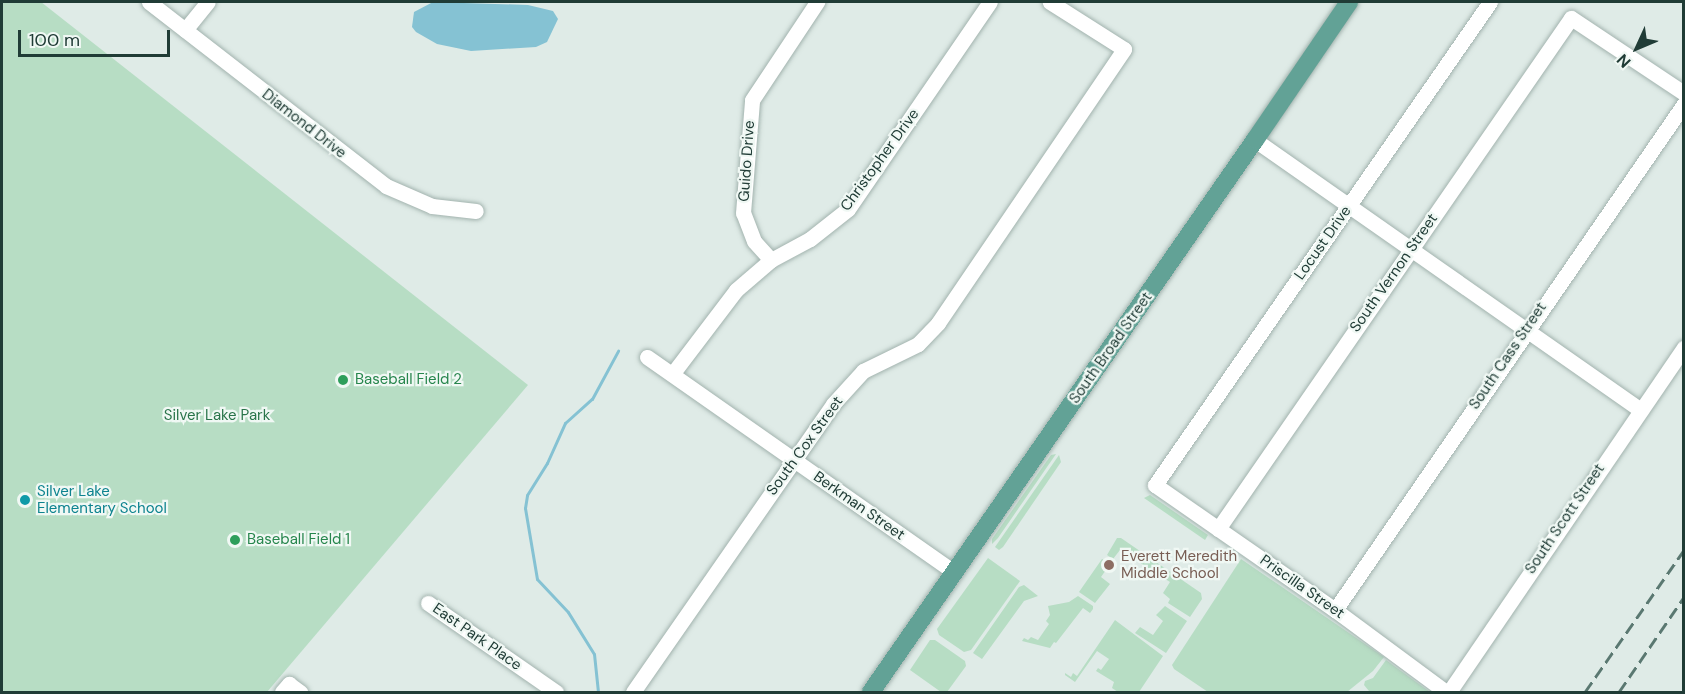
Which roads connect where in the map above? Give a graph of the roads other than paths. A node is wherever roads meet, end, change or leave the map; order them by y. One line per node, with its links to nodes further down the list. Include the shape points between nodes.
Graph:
1 (149, 2): 8 (street, Diamond Drive)
2 (208, 2): 8 (street)
3 (817, 2): 15 (street, Guido Drive, via 752,100 743,213 754,242)
4 (990, 2): 15 (street, Christopher Drive, via 848,209 810,239)
5 (1050, 2): 21 (street, South Cox Street, via 1124,49 938,323 918,344 863,371 833,404)
6 (1348, 2): 11 (main road, South Broad Street)
7 (1490, 2): 12 (street, Locust Drive)
8 (185, 30): 13 (street, Diamond Drive, via 386,186 432,206)
9 (1683, 93): 14 (street, South Vernon Street, via 1571,18)
10 (1683, 104): 16 (street, South Cass Street)
11 (1255, 140): 12 (street); 24 (main road, South Broad Street)
12 (1349, 206): 14 (street); 22 (street, Locust Drive)
13 (476, 211)
14 (1410, 249): 16 (street); 23 (street, South Vernon Street)
15 (771, 260): 19 (street, Christopher Drive, via 736,290)
16 (1526, 329): 20 (street); 26 (street, South Cass Street)
17 (1683, 347): 20 (street, South Scott Street)
18 (647, 357): 19 (street, Berkman Street)
19 (673, 373): 21 (street, Berkman Street)
20 (1640, 409): 30 (street, South Scott Street)
21 (793, 461): 24 (street, Berkman Street); 28 (street, South Cox Street)
22 (1155, 485): 23 (street, Priscilla Street)
23 (1218, 529): 26 (street, Priscilla Street)
24 (954, 572): 29 (main road, South Broad Street)
25 (428, 603): 27 (street, East Park Place)
26 (1335, 610): 30 (street, Priscilla Street)
27 (556, 693)
28 (633, 693)
29 (871, 693)
30 (1448, 693)

